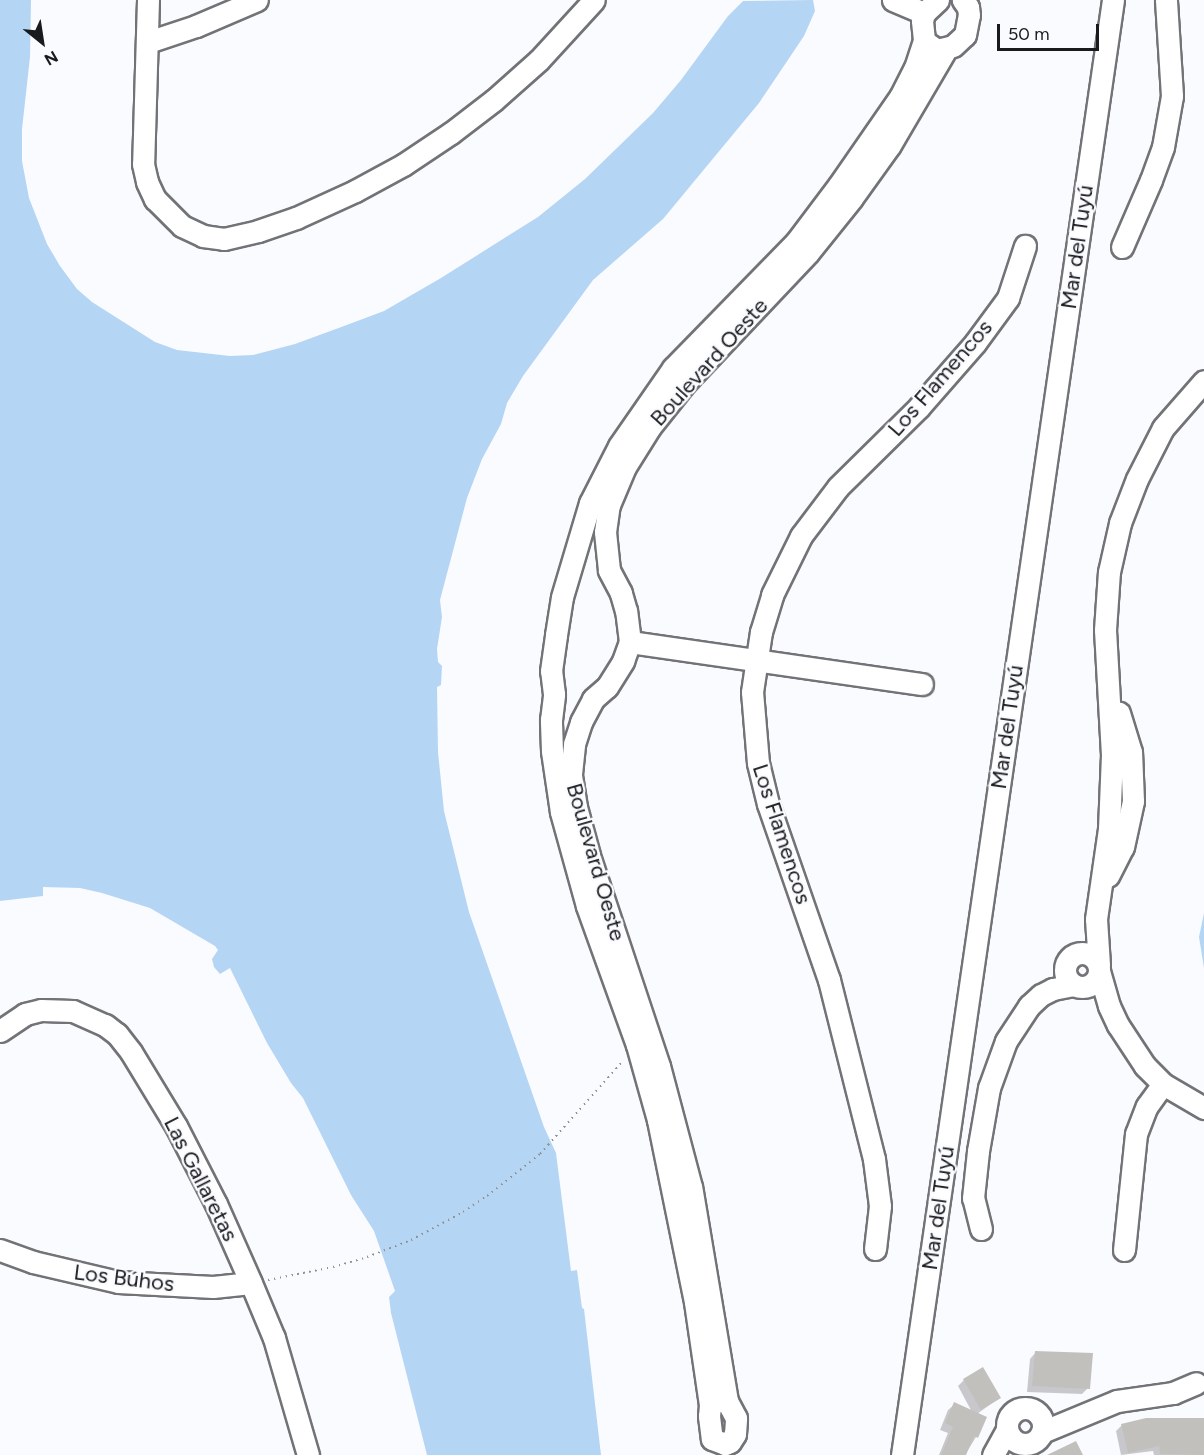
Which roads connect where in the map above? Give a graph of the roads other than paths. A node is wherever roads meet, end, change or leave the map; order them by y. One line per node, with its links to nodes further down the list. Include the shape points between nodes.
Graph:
1 (148, 0): 10 (street)
2 (257, 0): 10 (street)
3 (594, 0): 10 (street, via 539,60 494,100 403,165 296,218 224,239 203,236 182,226 155,199 147,182 143,164)
4 (893, 0): 8 (street)
5 (1113, 0): 47 (street, Mar del Tuyú)
6 (1166, 0): 14 (street, via 1172,96 1163,147)
7 (967, 2): 11 (street, Boulevard Oeste, via 965,35)
8 (931, 6): 9 (street, Boulevard Oeste, via 921,21)
9 (924, 41): 11 (street, via 937,50); 13 (street, Boulevard Oeste, via 915,68 878,132)
10 (148, 42)
11 (946, 49): 13 (street, Boulevard Oeste, via 890,145)
12 (1025, 246): 20 (street, Los Flamencos, via 1008,298 975,343 919,407 838,487 801,536 772,596)
13 (802, 247): 16 (street, Boulevard Oeste, via 674,368)
14 (1122, 247)
15 (1204, 381): 25 (street, via 1163,428 1137,479 1120,523 1109,572 1105,630 1110,680 1133,801 1118,830 1123,848 1100,892)
16 (644, 422): 17 (street, Boulevard Oeste, via 609,505 605,532); 18 (street, Boulevard Oeste, via 590,503)
17 (609, 570): 18 (street, via 582,568); 19 (street, Boulevard Oeste, via 627,611)
18 (570, 574): 22 (street, Boulevard Oeste, via 562,597 551,671)
19 (630, 642): 20 (street); 23 (street, Boulevard Oeste, via 623,662)
20 (757, 662): 21 (street); 36 (street, Los Flamencos, via 752,692 758,763 768,804 829,980 857,1085 880,1206)
21 (922, 684)
22 (554, 694): 23 (street, via 563,701 580,704); 24 (street, Boulevard Oeste, via 552,751 561,812)
23 (593, 699): 24 (street, Boulevard Oeste, via 574,744 571,774)
24 (581, 857): 32 (street, Boulevard Oeste); 32 (street, Boulevard Oeste, via 637,1045)
25 (1096, 919): 26 (street); 27 (street)
26 (1068, 960): 27 (street, via 1086,953); 28 (street, via 1064,973); 29 (street)
27 (1099, 968): 28 (street, via 1090,985); 30 (street)
28 (1076, 986): 29 (street, via 1053,989); 30 (street)
29 (1029, 1006): 35 (street, via 1006,1041 989,1088 973,1198)
30 (1109, 1006): 33 (street, via 1145,1066)
31 (0, 1031): 39 (street, Las Gallaretas, via 26,1014 58,1009 90,1016 117,1034 176,1126)
32 (651, 1068): 45 (street, Boulevard Oeste, via 671,1176 703,1302 718,1403 734,1412 736,1425)
33 (1163, 1084): 34 (street); 38 (street, via 1147,1106 1136,1134)
34 (1204, 1108)
35 (981, 1229)
36 (875, 1249)
37 (0, 1250): 39 (street, Los Búhos, via 118,1282 213,1287)
38 (1124, 1250)
39 (252, 1283): 46 (street, Las Gallaretas, via 274,1338)
40 (1196, 1383): 42 (street, via 1173,1393 1117,1401)
41 (1030, 1409): 42 (street); 43 (street, via 1015,1411 1008,1419); 44 (street, via 1039,1415)
42 (1080, 1414): 44 (street)
43 (1007, 1430): 44 (street, via 1017,1442); 48 (street)
44 (1027, 1444)
45 (721, 1448)
46 (308, 1455)
47 (902, 1455)
48 (993, 1455)

